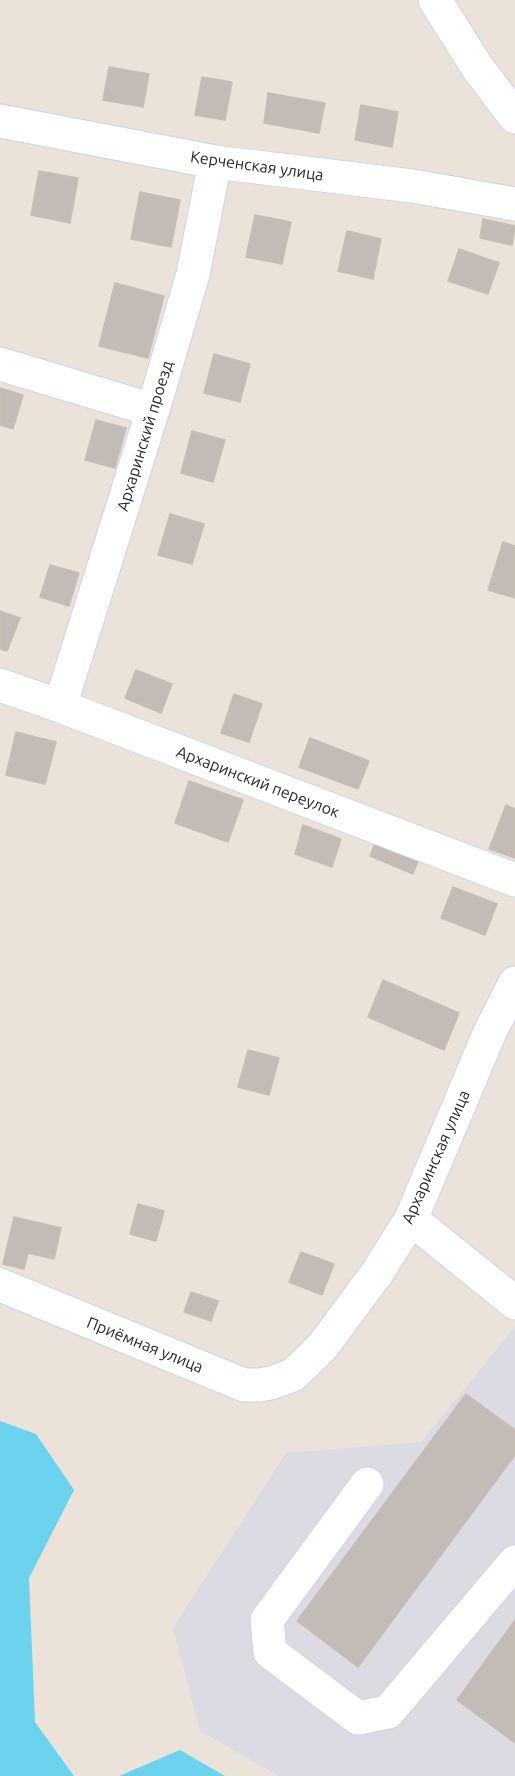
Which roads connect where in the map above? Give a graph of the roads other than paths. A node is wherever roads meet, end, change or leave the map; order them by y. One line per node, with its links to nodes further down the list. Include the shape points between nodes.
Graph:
1 (435, 0): 2 (street, via 477,67)
2 (515, 117)
3 (0, 121): 4 (street, Керченская улица)
4 (215, 162): 5 (street, Керченская улица, via 412,186); 7 (street, Архаринский проезд, via 193,274)
5 (515, 204)
6 (0, 364): 7 (street)
7 (153, 410): 9 (street, Архаринский проезд)
8 (0, 685): 9 (street, Архаринский переулок)
9 (60, 706): 10 (street, Архаринский переулок)
10 (515, 880)
11 (515, 982): 12 (street, Архаринская улица)
12 (411, 1219): 14 (street); 15 (street, Архаринская улица, via 377,1273 321,1347)
13 (0, 1285): 15 (street, Приёмная улица, via 244,1385 271,1383)
14 (515, 1303)
15 (292, 1375)
16 (367, 1484): 17 (street, via 267,1620 270,1652 358,1718 388,1712)
17 (515, 1562)

